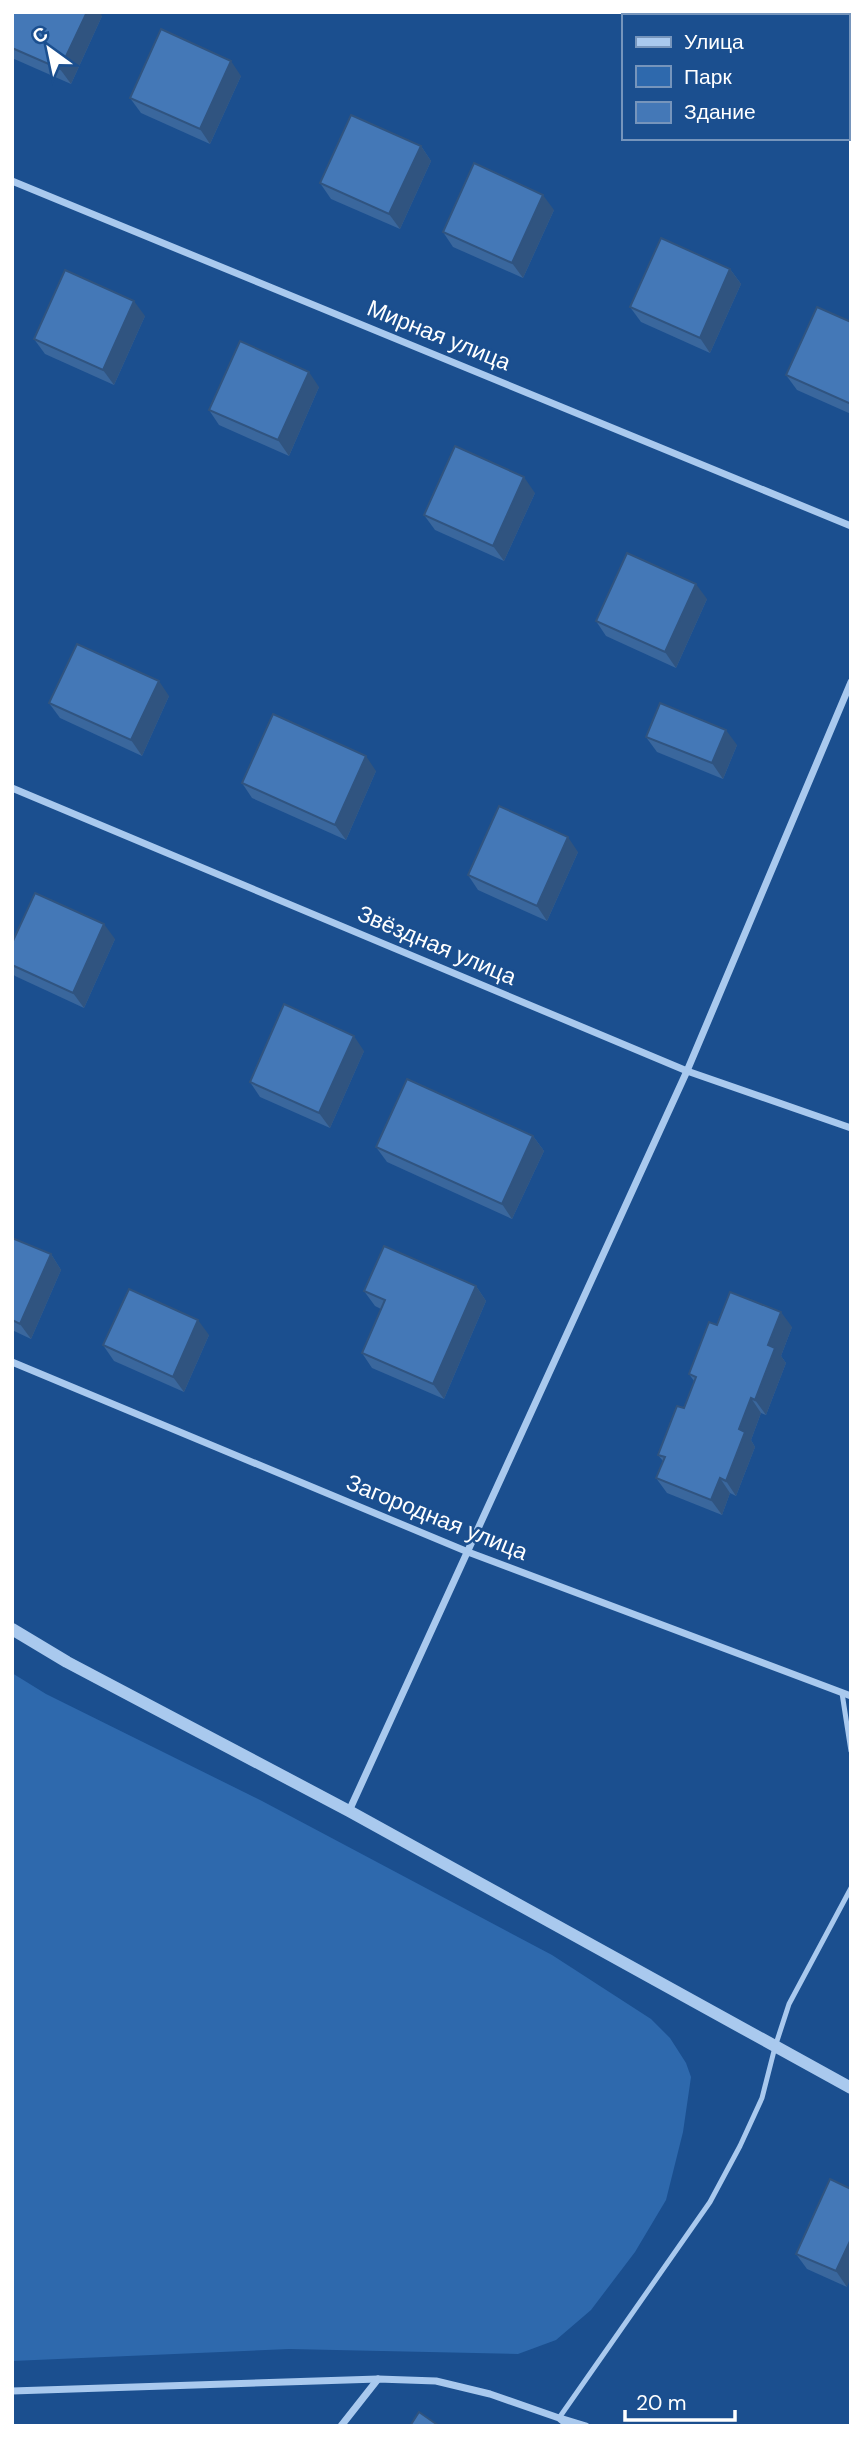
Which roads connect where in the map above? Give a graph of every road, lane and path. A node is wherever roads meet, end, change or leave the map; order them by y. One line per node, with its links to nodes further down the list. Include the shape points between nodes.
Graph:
1 (12, 181): 2 (street, Мирная улица)
2 (851, 526)
3 (851, 682): 5 (street)
4 (12, 788): 5 (street, Звёздная улица)
5 (687, 1071): 6 (street, Звёздная улица); 8 (street)
6 (851, 1128)
7 (12, 1362): 8 (street, Загородная улица)
8 (468, 1552): 10 (street, Загородная улица); 12 (street)
9 (12, 1629): 12 (street)
10 (847, 1694): 11 (lane)
11 (851, 1751)
12 (349, 1811): 14 (street)
13 (851, 1888): 14 (lane, via 789,2004)
14 (775, 2047): 15 (street); 18 (lane, via 762,2098 710,2202)
15 (851, 2088)
16 (378, 2379): 17 (street); 18 (street, via 436,2381 490,2393); 19 (street)
17 (12, 2391)
18 (559, 2418): 20 (street); 21 (street)
19 (341, 2426)
20 (569, 2426)
21 (586, 2426)

